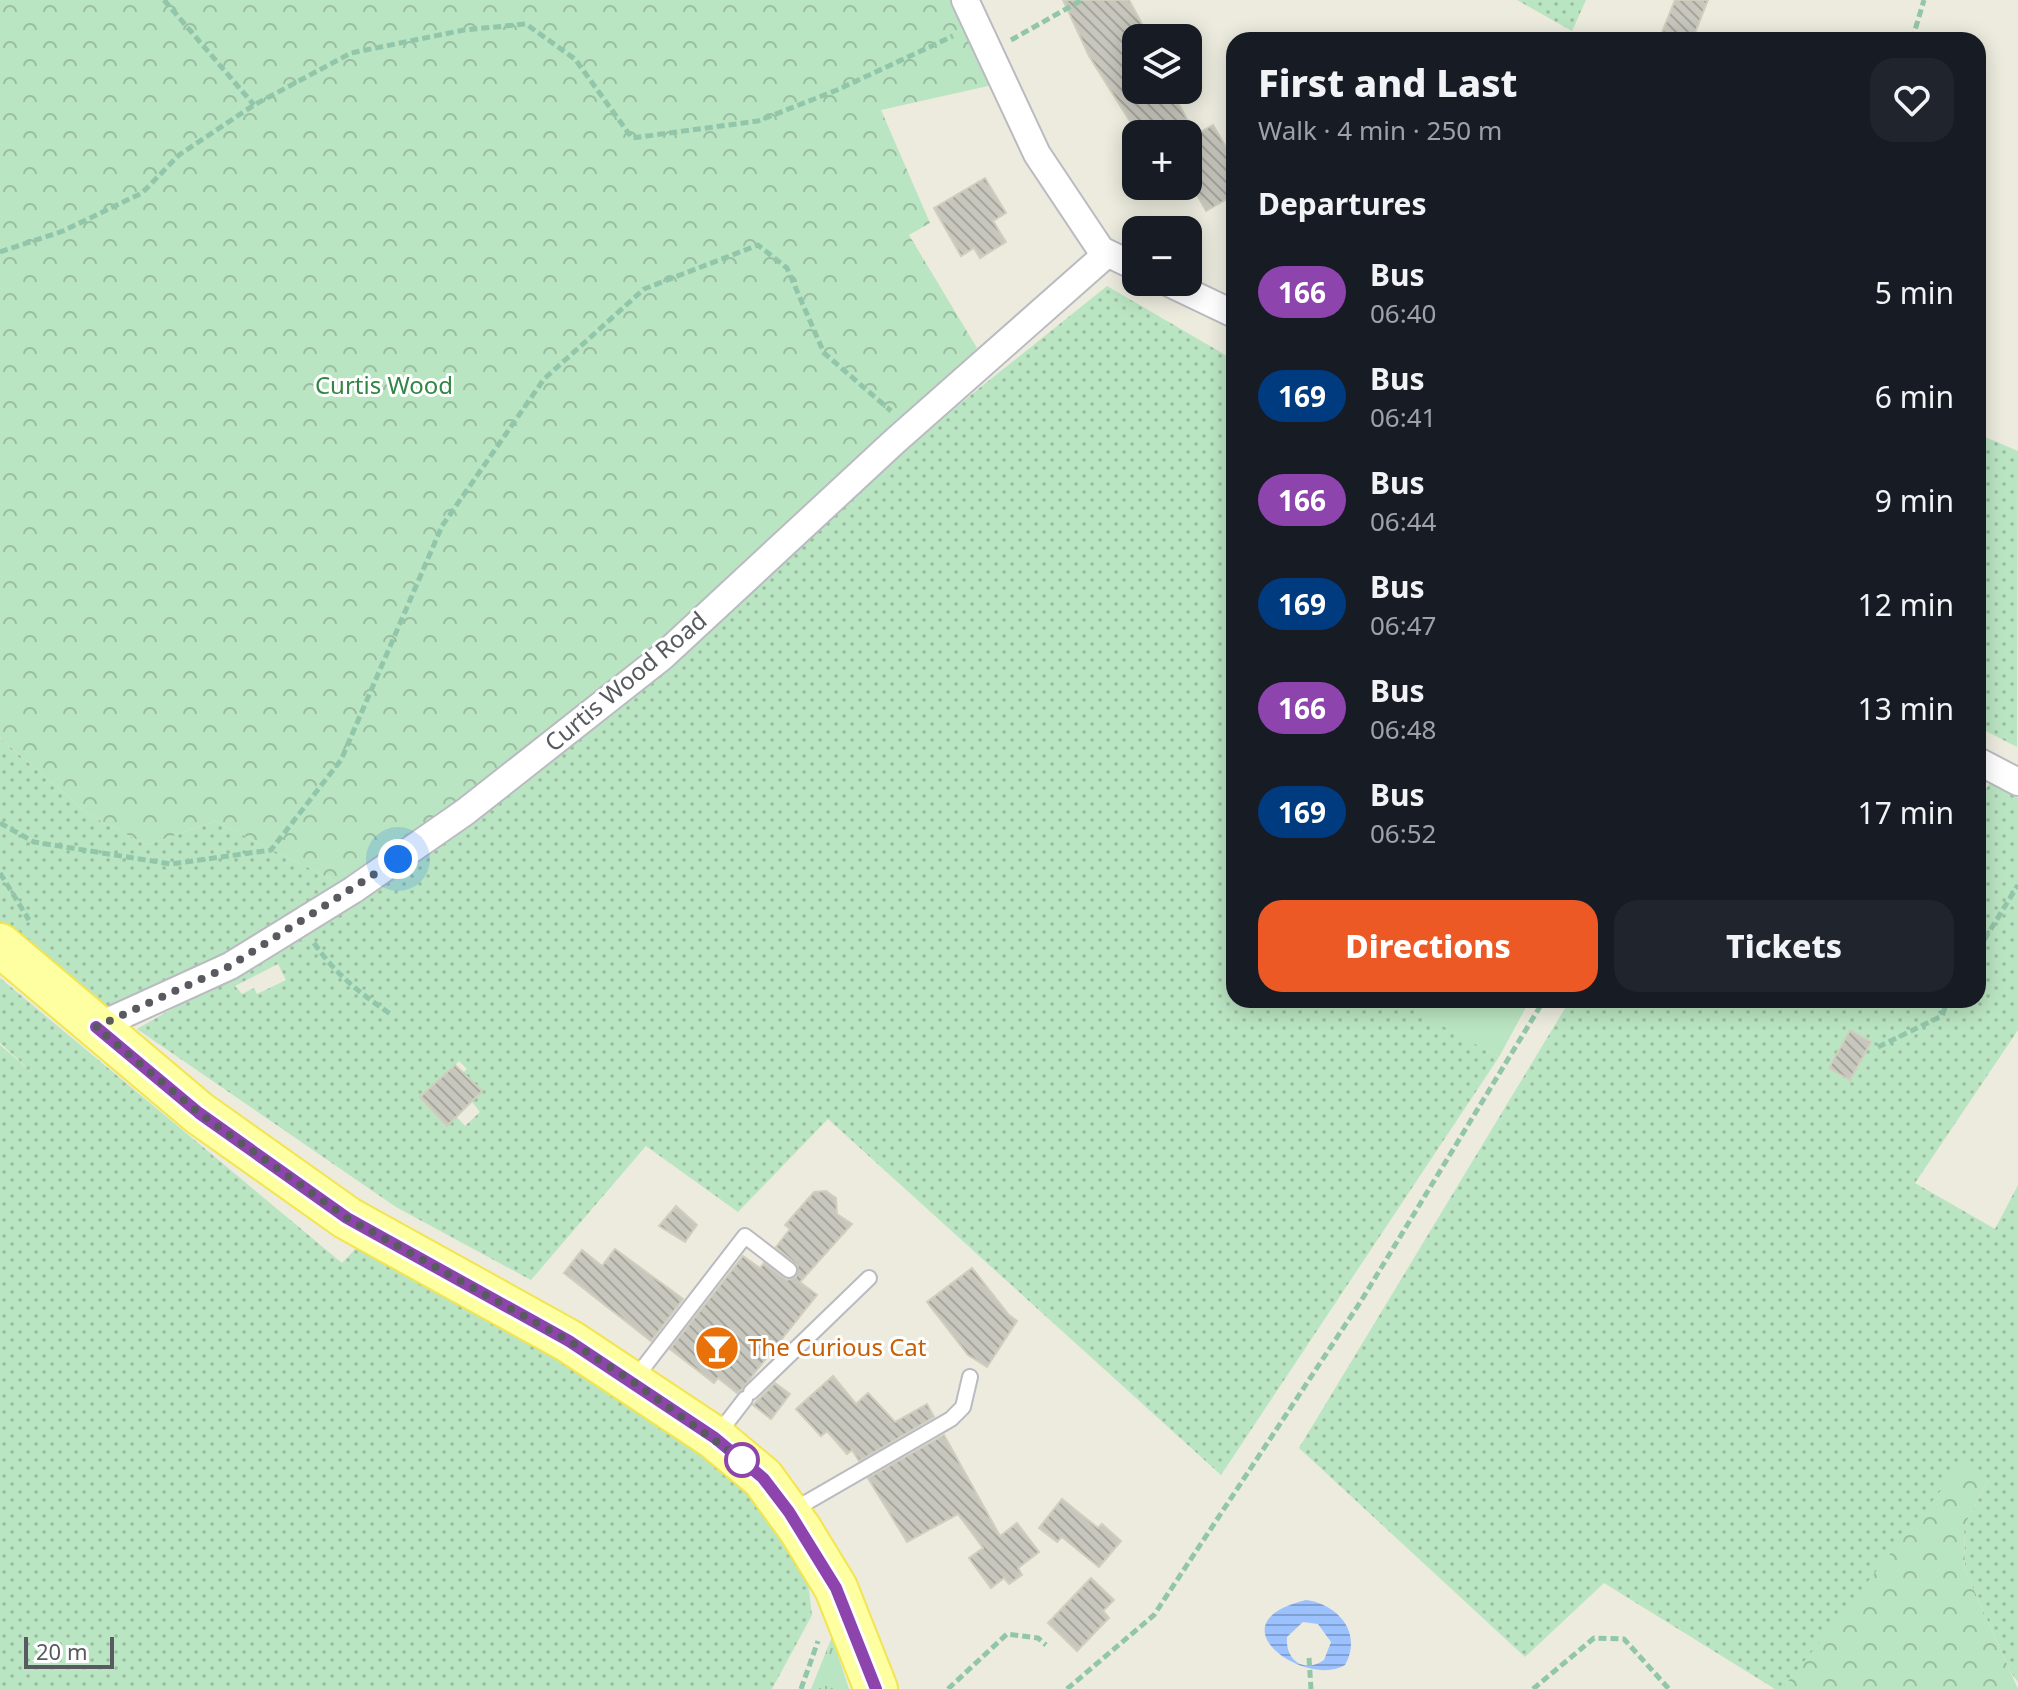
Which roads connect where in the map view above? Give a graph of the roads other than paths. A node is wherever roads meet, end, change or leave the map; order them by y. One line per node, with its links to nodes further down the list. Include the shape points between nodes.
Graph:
1 (965, 0): 2 (street, via 1037,154)
2 (1104, 255): 3 (street); 9 (street, Curtis Wood Road, via 662,657 465,812 230,966)
3 (1122, 262)
4 (1196, 296): 5 (street)
5 (1226, 310)
6 (1986, 765): 7 (street)
7 (2018, 782)
8 (0, 945): 9 (main road)
9 (96, 1027): 13 (main road, via 199,1113 347,1218)
10 (789, 1270): 13 (lane, via 745,1236)
11 (869, 1278): 14 (lane, via 748,1396)
12 (970, 1377): 15 (lane, via 963,1407 951,1419)
13 (632, 1381): 14 (main road)
14 (715, 1438): 15 (main road, via 763,1478)
15 (789, 1512): 16 (main road, via 836,1588)
16 (876, 1689)

